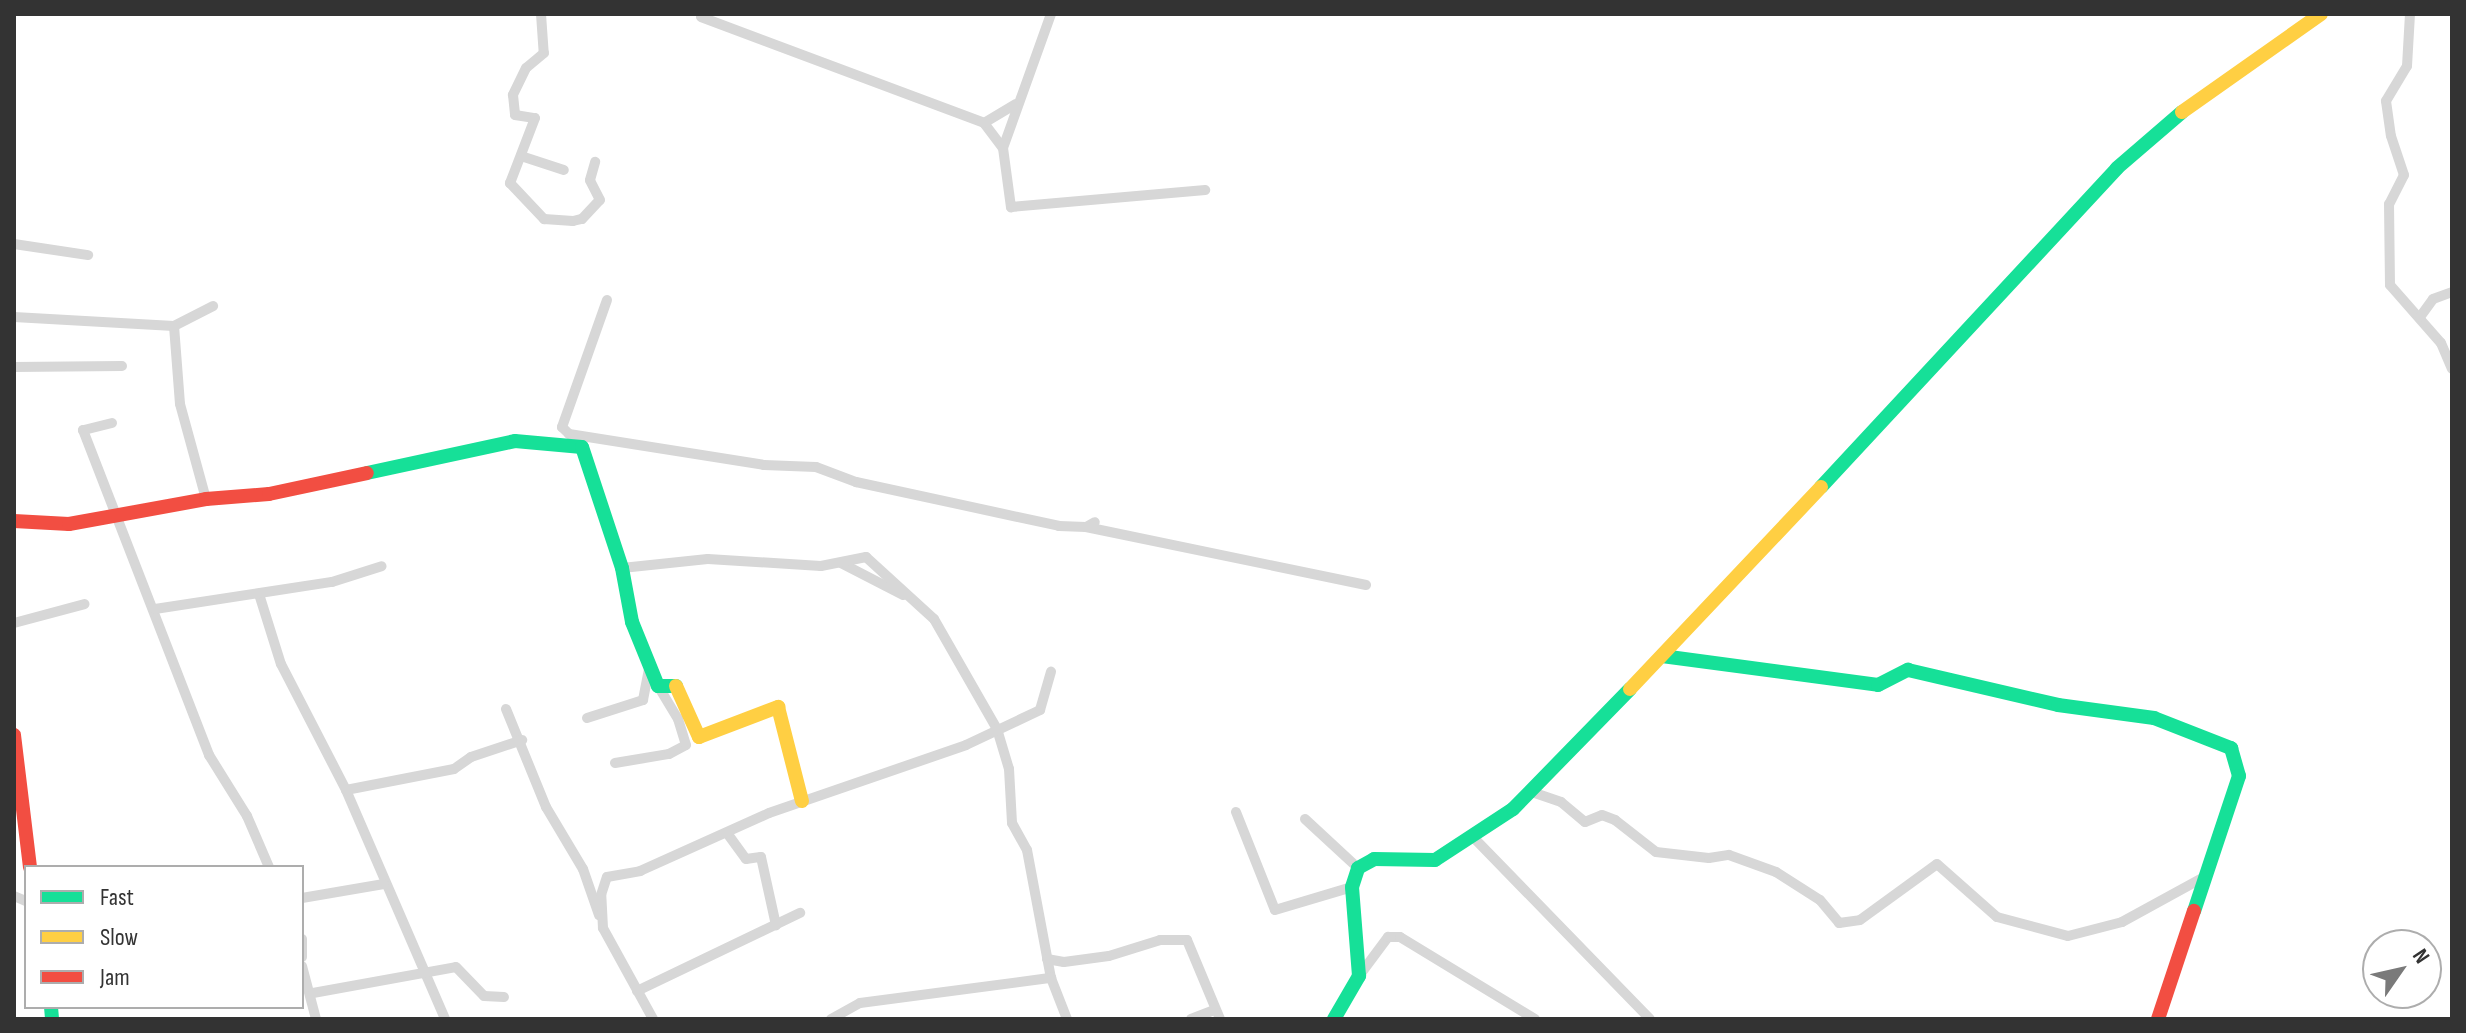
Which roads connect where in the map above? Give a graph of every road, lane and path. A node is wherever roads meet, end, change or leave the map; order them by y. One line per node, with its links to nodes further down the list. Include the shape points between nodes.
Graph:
1 (541, 14): 9 (street, via 544,53 526,68 513,95 515,115 535,118)
2 (1051, 14): 6 (street)
3 (2321, 14): 37 (street, via 2187,106 2117,168)
4 (2410, 14): 19 (street, via 2407,66 2386,101 2404,175 2389,204 2388,263 2392,290)
5 (701, 17): 7 (street)
6 (1016, 104): 7 (street); 8 (street)
7 (984, 123): 8 (street)
8 (1003, 148): 12 (street, via 1011,207)
9 (521, 156): 10 (street, via 510,183 529,208 559,222 582,219 600,200 590,180); 11 (street)
10 (595, 162)
11 (564, 170)
12 (1205, 190)
13 (14, 244): 14 (street)
14 (88, 255)
15 (2452, 292): 19 (street, via 2433,299)
16 (607, 300): 31 (street, via 562,427 569,434 764,465 816,467 856,482 1090,524)
17 (213, 306): 20 (street)
18 (14, 317): 20 (street)
19 (2420, 317): 23 (street, via 2441,343)
20 (174, 326): 25 (street, via 180,404)
21 (122, 366): 22 (street)
22 (14, 367)
23 (2452, 369)
24 (112, 423): 26 (street, via 83,430)
25 (206, 499): 26 (street); 30 (street, via 269,494 515,441 582,447)
26 (114, 513): 27 (street, via 69,524); 35 (street)
27 (14, 521)
28 (841, 563): 30 (street, via 708,559); 33 (street); 33 (street, via 866,557)
29 (382, 566): 32 (street, via 332,582)
30 (622, 568): 38 (street, via 632,622)
31 (1366, 585)
32 (259, 594): 35 (street); 48 (street, via 281,664)
33 (907, 597): 43 (street, via 934,619)
34 (85, 604): 36 (street)
35 (155, 609): 56 (street, via 209,755 247,816)
36 (14, 623)
37 (1662, 656): 49 (street); 58 (street, via 1878,685 1908,670 2058,705 2154,718 2203,734 2231,748 2239,776)
38 (649, 670): 40 (street); 42 (street, via 643,700)
39 (1051, 672): 43 (street, via 1040,710)
40 (658, 686): 46 (street, via 686,745 669,754); 50 (street, via 676,686 699,737 778,707)
41 (506, 709): 45 (street)
42 (587, 718)
43 (997, 729): 50 (street, via 966,745); 65 (street, via 1009,769 1012,823 1027,850)
44 (14, 735): 47 (street)
45 (522, 740): 48 (street, via 471,757 454,769); 64 (street, via 546,807 583,869)
46 (615, 763)
47 (16, 773): 55 (street)
48 (346, 790): 59 (street)
49 (1529, 791): 54 (street); 58 (street, via 1561,802 1585,822 1602,815 1615,820 1656,852 1729,855 1776,872 1820,900 1839,923 1860,920 1937,864 1997,917 2068,936 2122,922)
50 (802, 801): 53 (street)
51 (1236, 812): 60 (street, via 1275,910)
52 (1305, 819): 57 (street)
53 (727, 833): 63 (street, via 746,859 761,857); 64 (street, via 640,871 607,877 601,895)
54 (1474, 838): 57 (street, via 1435,860 1374,859); 82 (street)
55 (30, 865)
56 (268, 865)
57 (1358, 868): 60 (street)
58 (2206, 876): 83 (street)
59 (384, 884): 61 (street); 67 (street)
60 (1352, 887): 68 (street)
61 (304, 898)
62 (800, 913): 63 (street)
63 (776, 925): 70 (street)
64 (603, 928): 70 (street)
65 (1047, 959): 69 (street); 73 (street, via 1094,958 1160,940 1187,940)
66 (304, 971): 71 (street)
67 (423, 971): 71 (street); 72 (street, via 456,967 484,996); 76 (street)
68 (1359, 976): 74 (street); 81 (street, via 1388,937 1400,937)
69 (1051, 978): 78 (street, via 860,1003); 79 (street)
70 (637, 991): 77 (street)
71 (313, 993): 75 (street)
72 (504, 997)
73 (1217, 1014): 80 (street)
74 (1342, 1016)
75 (316, 1019)
76 (445, 1019)
77 (653, 1019)
78 (831, 1019)
79 (1067, 1019)
80 (1191, 1019)
81 (1535, 1019)
82 (1650, 1019)
83 (2158, 1019)

